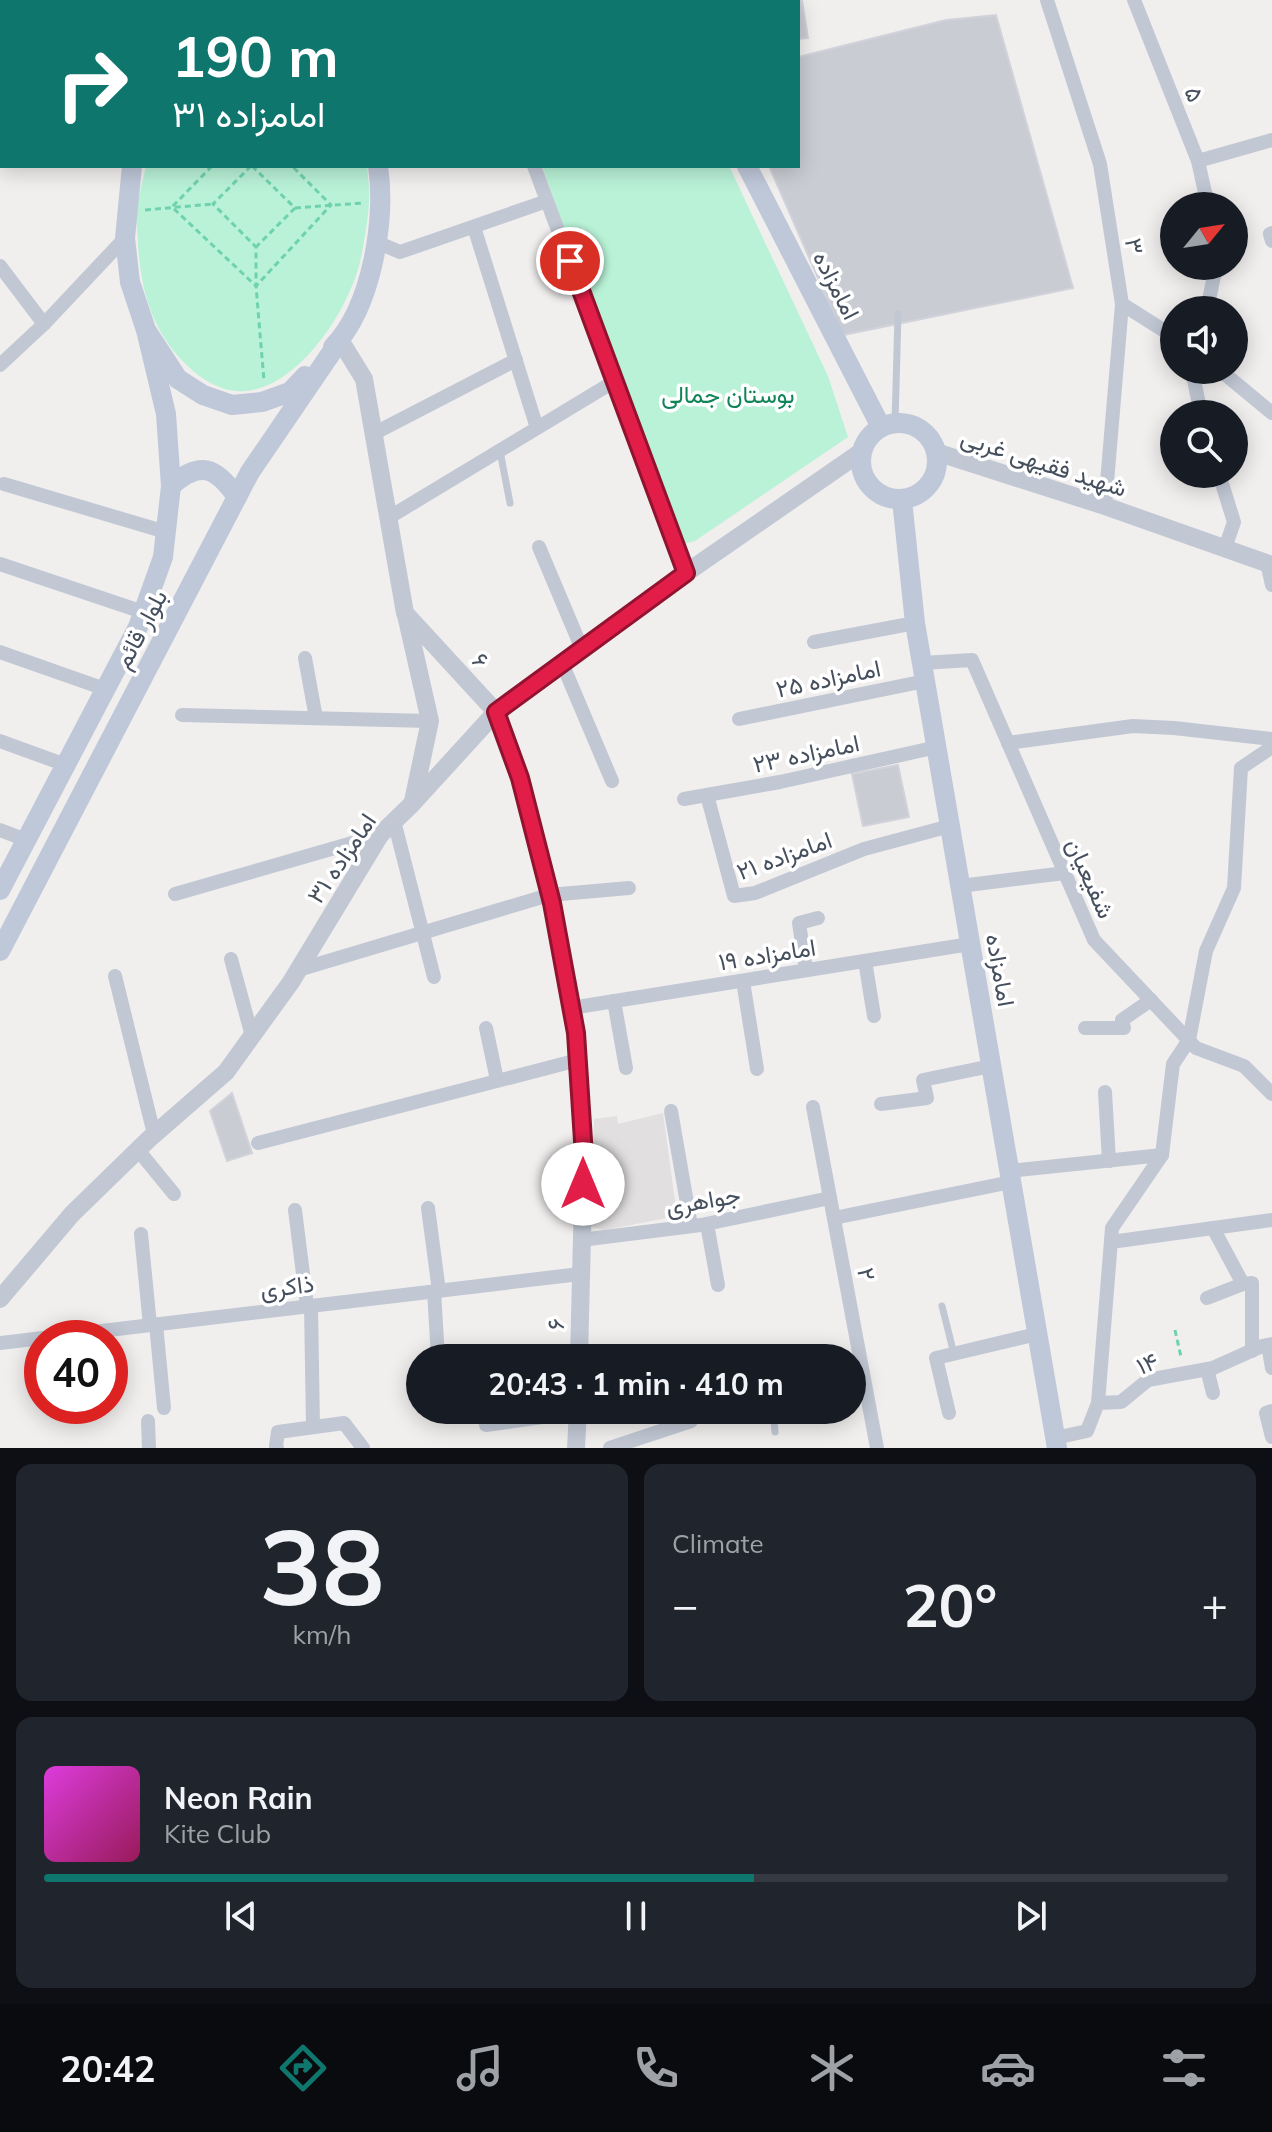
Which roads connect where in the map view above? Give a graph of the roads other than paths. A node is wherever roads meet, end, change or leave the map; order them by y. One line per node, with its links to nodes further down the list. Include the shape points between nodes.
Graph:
1 (1047, 0): 17 (street, ۳, via 1100,164)
2 (1134, 0): 4 (street, ۵)
3 (1272, 140): 4 (street)
4 (1198, 161): 9 (street, ۵)
5 (132, 168): 13 (main road)
6 (378, 168): 15 (main road)
7 (535, 168): 10 (street)
8 (748, 168): 28 (main road, امامزاده)
9 (1205, 192)
10 (547, 201): 11 (street); 25 (street)
11 (474, 227): 15 (street, via 400,252); 23 (street)
12 (1272, 233): 14 (street)
13 (125, 238): 19 (street); 21 (main road, via 130,282)
14 (1272, 241)
15 (376, 242): 22 (main road, via 358,308)
16 (0, 266): 19 (street)
17 (1122, 304): 20 (street); 40 (street, ۳)
18 (898, 314): 28 (lane)
19 (44, 324): 24 (street)
20 (1160, 328)
21 (146, 330): 22 (main road, via 178,379 232,405 290,392); 35 (main road, بلوار قائم, via 166,414)
22 (340, 340): 30 (street, via 364,379); 37 (main road, بلوار قائم)
23 (516, 360): 29 (street); 30 (street)
24 (0, 365)
25 (615, 381): 29 (street); 47 (street)
26 (1237, 384): 27 (street)
27 (1272, 413)
28 (888, 425): 32 (main road, via 869,437); 33 (main road, via 916,427)
29 (537, 428): 31 (street)
30 (373, 434): 41 (street)
31 (500, 451): 39 (lane); 41 (street)
32 (861, 452): 38 (main road, via 863,476 870,486); 47 (street, امامزاده ۳۱)
33 (936, 452): 38 (main road, via 930,484); 40 (street, شهید فقیهی غربی)
34 (4, 484): 42 (street)
35 (171, 486): 37 (main road, via 185,474 211,471); 42 (main road, بلوار قائم)
36 (1223, 488): 44 (street, via 1234,522)
37 (237, 497): 88 (main road, بلوار قائم)
38 (902, 500): 51 (main road, امامزاده)
39 (510, 503)
40 (1105, 506): 44 (street, شهید فقیهی غربی)
41 (388, 518): 50 (street)
42 (166, 532): 49 (main road, بلوار قائم, via 163,557)
43 (539, 547): 53 (street)
44 (1225, 548): 46 (street, شهید فقیهی غربی)
45 (0, 564): 49 (street)
46 (1270, 564): 48 (street)
47 (686, 573): 53 (street, امامزاده ۳۱)
48 (1272, 585)
49 (143, 612): 58 (main road, بلوار قائم)
50 (405, 613): 59 (street, ۶); 63 (street)
51 (915, 623): 52 (street); 57 (main road, امامزاده)
52 (814, 642)
53 (582, 649): 56 (street, امامزاده ۳۱)
54 (0, 652): 58 (street)
55 (305, 658): 61 (street)
56 (562, 663): 59 (street, امامزاده ۳۱); 70 (street)
57 (924, 672): 62 (street, امامزاده ۲۵); 66 (street, شفیعیان, via 972,660); 67 (main road, امامزاده)
58 (105, 689): 69 (main road, بلوار قائم)
59 (496, 712): 73 (street, امامزاده ۳۱); 84 (street, ۶, via 520,778)
60 (182, 715): 61 (street)
61 (316, 718): 63 (street)
62 (739, 719)
63 (430, 721): 73 (street)
64 (1272, 739): 66 (street, via 1133,726)
65 (0, 741): 69 (street)
66 (1008, 743): 79 (street, شفیعیان)
67 (937, 747): 71 (street, امامزاده ۲۳); 75 (main road, امامزاده)
68 (1272, 747): 103 (street, via 1241,768 1234,888 1206,951)
69 (66, 765): 78 (main road, بلوار قائم)
70 (612, 781)
71 (707, 795): 72 (street, امامزاده ۲۳); 75 (street, امامزاده ۲۱, via 734,896 755,893 864,849)
72 (684, 799)
73 (412, 804): 74 (street, امامزاده ۳۱)
74 (394, 821): 77 (street, امامزاده ۳۱); 86 (street)
75 (950, 826): 80 (main road, امامزاده)
76 (0, 830): 78 (street)
77 (380, 835): 83 (street); 91 (street, امامزاده ۳۱)
78 (26, 840): 82 (main road, بلوار قائم)
79 (1065, 873): 80 (street); 96 (street, شفیعیان, via 1094,940)
80 (960, 886): 87 (main road, امامزاده)
81 (629, 888): 84 (street)
82 (0, 890)
83 (175, 894)
84 (549, 895): 86 (street); 98 (street, ۶)
85 (818, 918): 92 (street, via 799,923)
86 (424, 932): 91 (street); 94 (street)
87 (970, 944): 90 (street, امامزاده ۱۹); 105 (main road, امامزاده)
88 (0, 951)
89 (231, 959): 102 (street)
90 (865, 961): 92 (street, امامزاده ۱۹); 99 (street)
91 (298, 970): 102 (street, امامزاده ۳۱)
92 (806, 970): 95 (street, امامزاده ۱۹)
93 (115, 976): 114 (street)
94 (434, 977)
95 (743, 981): 97 (street, امامزاده ۱۹); 107 (street)
96 (1151, 1000): 101 (street, via 1122,1020 1124,1028); 103 (street, شفیعیان)
97 (614, 1001): 98 (street, امامزاده ۱۹); 106 (street)
98 (571, 1008): 104 (street, ۶)
99 (874, 1016)
100 (486, 1028): 108 (street)
101 (1085, 1028)
102 (252, 1036): 114 (street, امامزاده ۳۱, via 226,1072)
103 (1189, 1040): 110 (street, شفیعیان, via 1196,1048 1244,1066); 117 (street, via 1173,1064)
104 (578, 1060): 108 (street); 130 (street, ۶, via 584,1156)
105 (991, 1066): 111 (street, via 923,1080 927,1098); 119 (main road, امامزاده)
106 (626, 1068)
107 (757, 1069)
108 (497, 1080): 115 (street)
109 (1105, 1092): 118 (street)
110 (1272, 1094)
111 (881, 1104)
112 (813, 1107): 121 (street, ۲)
113 (671, 1111): 127 (street)
114 (154, 1134): 116 (street, امامزاده ۳۱)
115 (258, 1143)
116 (138, 1150): 120 (street); 137 (street, امامزاده ۳۱, via 72,1214)
117 (1162, 1155): 118 (street); 131 (street, via 1112,1228)
118 (1109, 1161): 119 (street)
119 (1010, 1177): 124 (street); 141 (main road, امامزاده)
120 (174, 1194)
121 (830, 1198): 124 (street, ۲); 126 (street, جواهری)
122 (428, 1208): 135 (street)
123 (295, 1210): 138 (street)
124 (834, 1218): 145 (street, ۲)
125 (1272, 1220): 128 (street)
126 (707, 1224): 127 (street, جواهری); 134 (street)
127 (691, 1226): 130 (street, جواهری)
128 (1213, 1228): 131 (street); 133 (street)
129 (141, 1234): 140 (street)
130 (581, 1240): 132 (street, ۶)
131 (1111, 1242): 152 (street)
132 (580, 1274): 135 (street, ذاکری); 144 (street, ۶)
133 (1243, 1284): 136 (street); 147 (street, via 1252,1283)
134 (718, 1285)
135 (437, 1291): 138 (street, ذاکری); 143 (street)
136 (1207, 1298)
137 (0, 1299)
138 (309, 1306): 140 (street, ذاکری); 162 (street)
139 (942, 1306): 148 (lane)
140 (153, 1325): 142 (street, ذاکری); 153 (street)
141 (1037, 1334): 148 (street); 166 (main road, امامزاده)
142 (0, 1343)
143 (438, 1344)
144 (579, 1344)
145 (852, 1344)
146 (1270, 1344): 147 (street, ۱۴); 149 (street)
147 (1252, 1351): 150 (street, ۱۴)
148 (954, 1354): 155 (street, via 936,1358)
149 (1272, 1368)
150 (1207, 1369): 151 (street); 152 (street, ۱۴, via 1148,1380 1121,1402)
151 (1213, 1393)
152 (1098, 1403): 166 (street, via 1087,1431)
153 (164, 1408)
154 (1272, 1411): 165 (street, via 1266,1413)
155 (949, 1413)
156 (866, 1416): 172 (street, ۲)
157 (148, 1421): 167 (street)
158 (493, 1424): 163 (street)
159 (577, 1424): 170 (street)
160 (682, 1424): 171 (street)
161 (774, 1424): 164 (lane)
162 (317, 1425): 168 (street, via 278,1432); 169 (street, via 344,1423)
163 (486, 1425)
164 (775, 1432)
165 (1272, 1437)
166 (1056, 1443)
167 (149, 1448)
168 (277, 1448)
169 (363, 1448)
170 (576, 1448)
171 (610, 1448)
172 (877, 1448)

